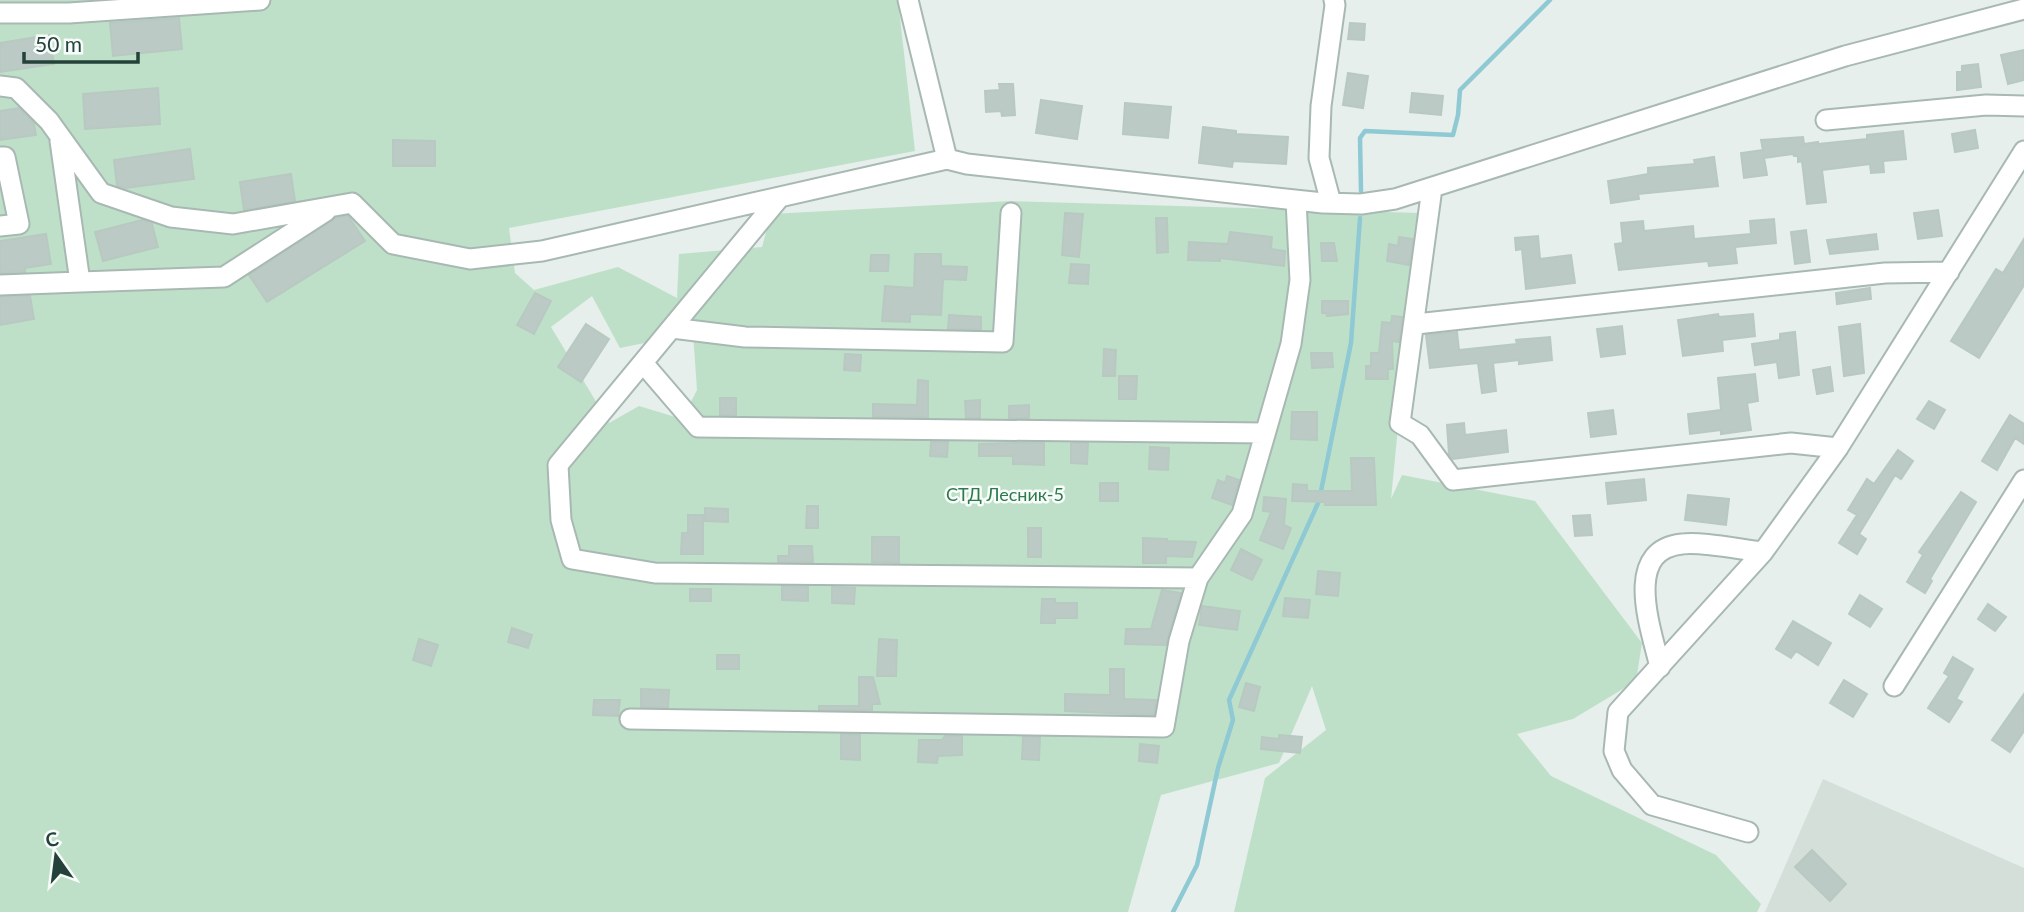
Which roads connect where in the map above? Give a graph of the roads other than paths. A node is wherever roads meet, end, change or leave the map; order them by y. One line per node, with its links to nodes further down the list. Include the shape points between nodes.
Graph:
1 (260, 0): 5 (street)
2 (908, 0): 12 (street)
3 (1334, 0): 16 (street, via 1319,158)
4 (2024, 9): 13 (street, via 1845,56)
5 (0, 13)
6 (0, 86): 9 (street, via 16,88)
7 (2024, 106): 8 (street, via 1986,105)
8 (1826, 120)
9 (59, 135): 17 (street, via 100,193 171,217 233,224); 21 (street)
10 (2024, 151): 20 (street)
11 (0, 157): 19 (street, via 5,157 19,223)
12 (947, 159): 14 (street); 15 (street)
13 (1433, 188): 16 (street, via 1384,201); 23 (street)
14 (780, 197): 17 (street, via 542,251 470,259 393,244 352,203); 24 (street)
15 (1296, 200): 16 (street); 26 (street, via 1300,280 1291,344)
16 (1331, 203)
17 (334, 206): 21 (street, via 224,277)
18 (1011, 213): 24 (street, via 1003,342 745,337)
19 (0, 226)
20 (1949, 272): 23 (street, via 1885,273); 27 (street)
21 (80, 282): 22 (street)
22 (0, 285)
23 (1416, 324): 27 (street, via 1400,424 1420,436 1453,480 1791,443)
24 (672, 328): 25 (street)
25 (643, 363): 26 (street, via 698,426); 30 (street, via 558,465 561,520 572,559 655,573)
26 (1265, 433): 30 (street, via 1242,514)
27 (1838, 448): 29 (street)
28 (2024, 481): 32 (street)
29 (1763, 552): 31 (street); 31 (street, via 1684,543 1662,548 1648,566 1645,599)
30 (1198, 578): 33 (street, via 1179,641 1164,727)
31 (1660, 667): 34 (street, via 1618,712 1614,751 1622,770 1652,805)
32 (1894, 686)
33 (630, 719)
34 (1748, 832)

